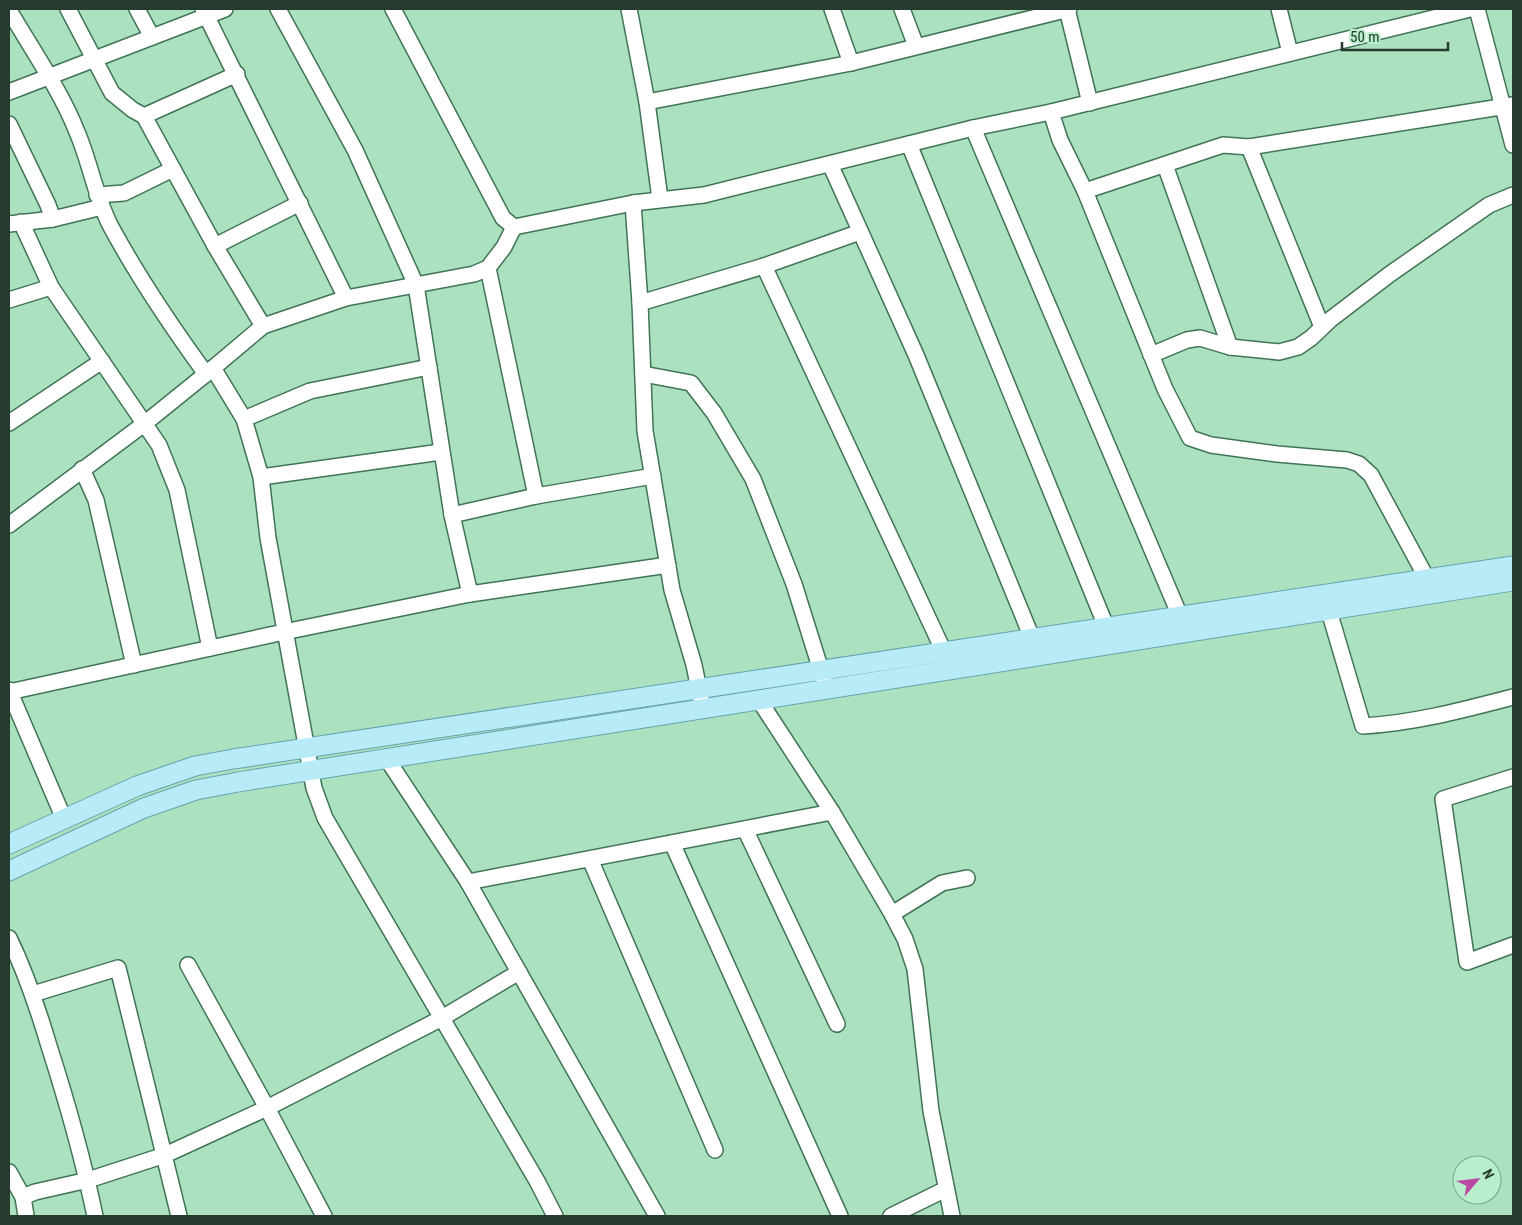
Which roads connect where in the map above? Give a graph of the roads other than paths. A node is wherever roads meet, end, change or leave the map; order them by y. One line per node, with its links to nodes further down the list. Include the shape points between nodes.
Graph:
1 (68, 9): 18 (street)
2 (136, 9): 15 (street)
3 (225, 9): 14 (street)
4 (278, 9): 49 (street, via 355,150)
5 (393, 9): 44 (street, via 503,218)
6 (629, 9): 23 (street)
7 (832, 9): 19 (street)
8 (902, 9): 16 (street)
9 (1067, 9): 16 (street); 24 (street)
10 (1279, 9): 17 (street)
11 (1470, 9): 17 (street)
12 (1477, 9): 25 (street)
13 (9, 10): 21 (street)
14 (205, 12): 15 (street); 20 (street)
15 (152, 37): 18 (street)
16 (916, 46): 19 (street)
17 (1290, 53): 24 (street)
18 (94, 60): 21 (street); 27 (street, via 112,93)
19 (851, 63): 23 (street)
20 (237, 74): 27 (street); 41 (street)
21 (48, 77): 22 (street); 39 (street, via 78,132)
22 (9, 92)
23 (647, 102): 38 (street)
24 (1090, 102): 26 (street)
25 (1508, 106): 31 (street); 32 (street)
26 (1051, 112): 29 (street); 36 (street, via 1060,140)
27 (144, 116): 35 (street)
28 (9, 124): 42 (street)
29 (973, 128): 30 (street); 79 (street)
30 (909, 144): 33 (street); 80 (street)
31 (1513, 145)
32 (1249, 147): 34 (street, via 1223,145); 55 (street)
33 (830, 164): 38 (street, via 704,195); 45 (street)
34 (1164, 165): 36 (street); 56 (street)
35 (173, 169): 39 (street); 46 (street)
36 (1085, 191): 57 (street)
37 (1513, 195): 55 (street, via 1489,205)
38 (660, 200): 40 (street)
39 (100, 201): 42 (street); 60 (street, via 163,315)
40 (633, 202): 44 (street); 53 (street)
41 (300, 203): 46 (street); 51 (street)
42 (53, 218): 43 (street)
43 (15, 223): 50 (street)
44 (514, 227): 48 (street)
45 (860, 232): 47 (street); 82 (street, via 916,355)
46 (216, 246): 54 (street)
47 (764, 266): 53 (street); 85 (street)
48 (488, 268): 49 (street, via 474,274); 69 (street)
49 (416, 285): 51 (street); 59 (street)
50 (51, 287): 52 (street); 58 (street)
51 (346, 298): 54 (street)
52 (9, 300)
53 (640, 303): 61 (street)
54 (263, 326): 60 (street)
55 (1322, 327): 56 (street, via 1298,347 1279,352)
56 (1230, 347): 57 (street, via 1200,338)
57 (1151, 355): 75 (street, via 1190,438 1211,445 1359,464 1370,475)
58 (102, 361): 63 (street); 64 (street)
59 (429, 367): 62 (street, via 310,391); 65 (street)
60 (210, 371): 62 (street); 64 (street)
61 (644, 374): 67 (street, via 645,431); 87 (street, via 691,383 714,413 752,479 794,584)
62 (244, 419): 68 (street)
63 (9, 423)
64 (144, 424): 66 (street); 84 (street, via 159,445 177,490)
65 (441, 452): 68 (street); 70 (street)
66 (82, 469): 71 (street); 86 (street, via 96,500)
67 (653, 476): 69 (street); 72 (street)
68 (260, 477): 81 (street)
69 (536, 496): 70 (street)
70 (452, 515): 76 (street)
71 (9, 524)
72 (668, 565): 76 (street); 88 (street)
73 (1513, 566): 75 (main road)
74 (1513, 581): 75 (main road)
75 (1431, 586): 77 (main road)
76 (470, 594): 81 (street)
77 (1355, 598): 78 (main road); 79 (main road)
78 (1329, 611): 83 (main road); 91 (street, via 1363,726 1427,719)
79 (1180, 616): 80 (main road)
80 (1106, 627): 82 (main road); 83 (street)
81 (284, 632): 84 (street); 94 (street)
82 (1032, 638): 85 (main road)
83 (1114, 645): 89 (main road)
84 (210, 648): 86 (street)
85 (944, 652): 87 (main road)
86 (134, 665): 90 (street)
87 (821, 670): 88 (main road); 89 (street)
88 (699, 689): 93 (street); 94 (main road)
89 (827, 690): 92 (main road)
90 (9, 691): 99 (street)
91 (1513, 698)
92 (759, 700): 93 (main road); 98 (street)
93 (703, 709): 95 (main road)
94 (307, 748): 96 (street); 99 (main road, via 195,766 137,786)
95 (387, 759): 96 (main road); 106 (street)
96 (312, 771): 104 (main road, via 196,790 171,798); 113 (street, via 314,788 325,818)
97 (1513, 777): 109 (street, via 1443,799 1467,962)
98 (832, 812): 100 (street); 107 (street)
99 (64, 819): 102 (main road)
100 (745, 829): 101 (street); 114 (street)
101 (672, 843): 103 (street); 128 (street)
102 (9, 844)
103 (590, 859): 106 (street); 116 (street)
104 (9, 871)
105 (967, 878): 107 (street, via 942,883)
106 (468, 882): 111 (street)
107 (892, 914): 120 (street, via 915,969 931,1111)
108 (9, 938): 112 (street)
109 (1513, 946)
110 (188, 966): 115 (street)
111 (519, 972): 113 (street); 127 (street)
112 (33, 994): 117 (street, via 118,968); 119 (street)
113 (442, 1018): 115 (street); 126 (street)
114 (837, 1024)
115 (267, 1108): 117 (street); 125 (street)
116 (715, 1150)
117 (165, 1155): 119 (street); 124 (street)
118 (9, 1172): 121 (street)
119 (88, 1180): 121 (street); 123 (street)
120 (946, 1189): 129 (street); 130 (street)
121 (23, 1197): 122 (street)
122 (26, 1216)
123 (95, 1216)
124 (179, 1216)
125 (324, 1216)
126 (555, 1216)
127 (657, 1216)
128 (840, 1216)
129 (891, 1216)
130 (952, 1216)

